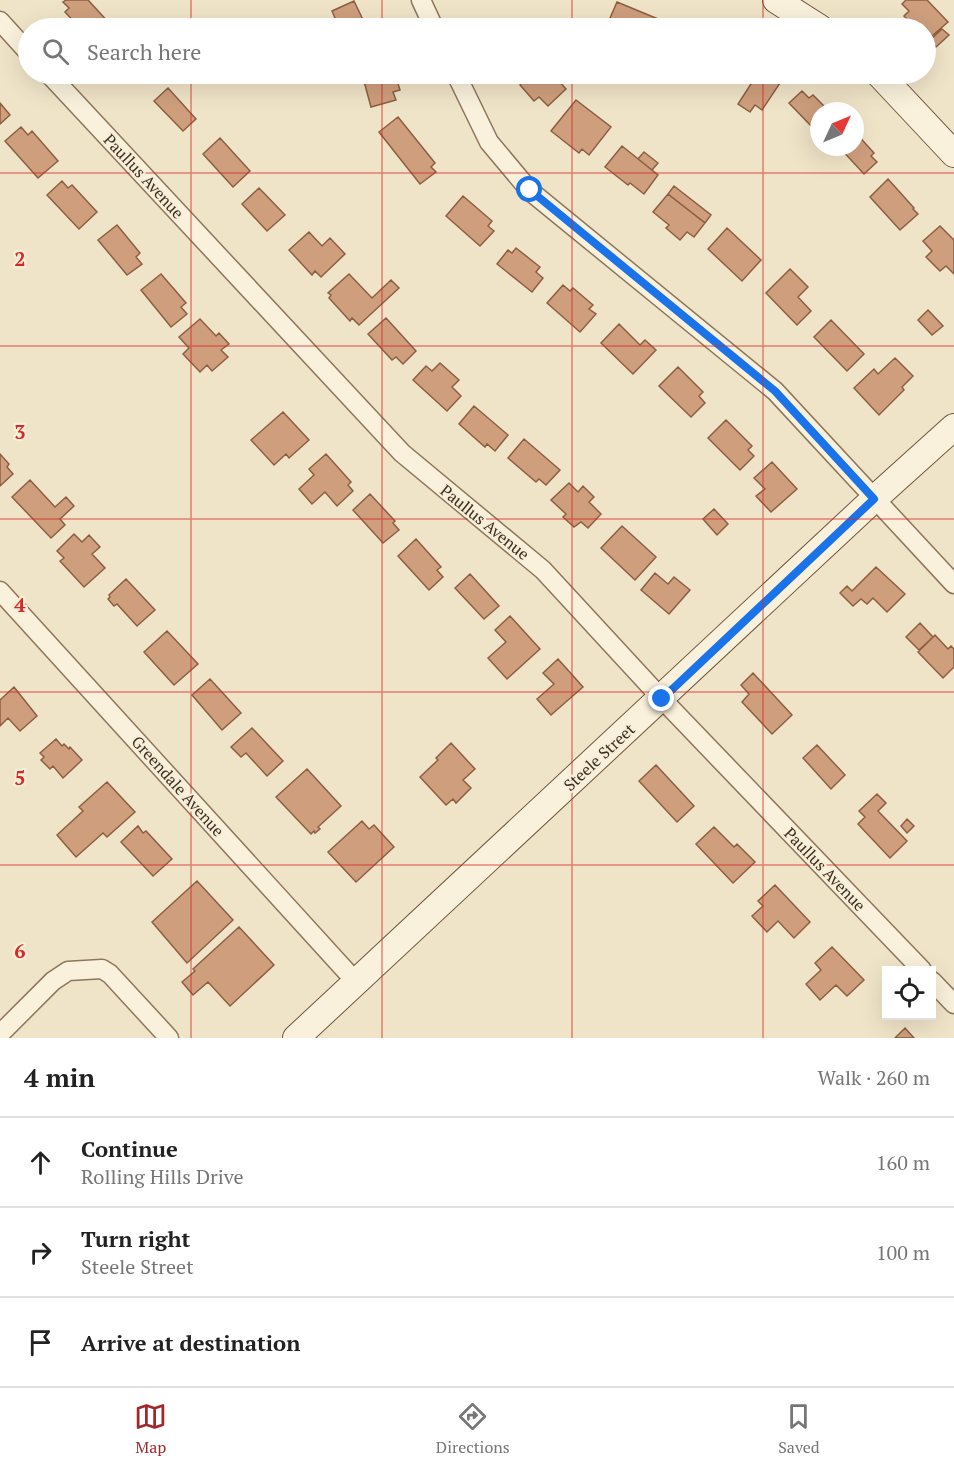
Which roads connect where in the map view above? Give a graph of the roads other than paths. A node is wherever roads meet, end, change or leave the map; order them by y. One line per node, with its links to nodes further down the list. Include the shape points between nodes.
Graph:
1 (421, 0): 3 (street)
2 (776, 0): 4 (street)
3 (430, 18)
4 (804, 18)
5 (0, 21): 6 (street)
6 (18, 41)
7 (58, 84): 15 (street, Paullus Avenue, via 402,453 543,570)
8 (461, 84): 12 (street, via 489,142 530,190 775,391)
9 (888, 84): 10 (street)
10 (954, 154)
11 (954, 427): 12 (street, Steele Street)
12 (874, 499): 13 (street); 15 (street, Steele Street)
13 (954, 584)
14 (0, 591): 17 (street, Greendale Avenue)
15 (662, 699): 16 (street, Paullus Avenue); 17 (street, Steele Street)
16 (918, 966)
17 (356, 982): 22 (street, Steele Street)
18 (936, 985): 19 (street)
19 (954, 1004)
20 (0, 1034): 21 (street, via 68,971 102,969)
21 (169, 1038)
22 (296, 1038)

